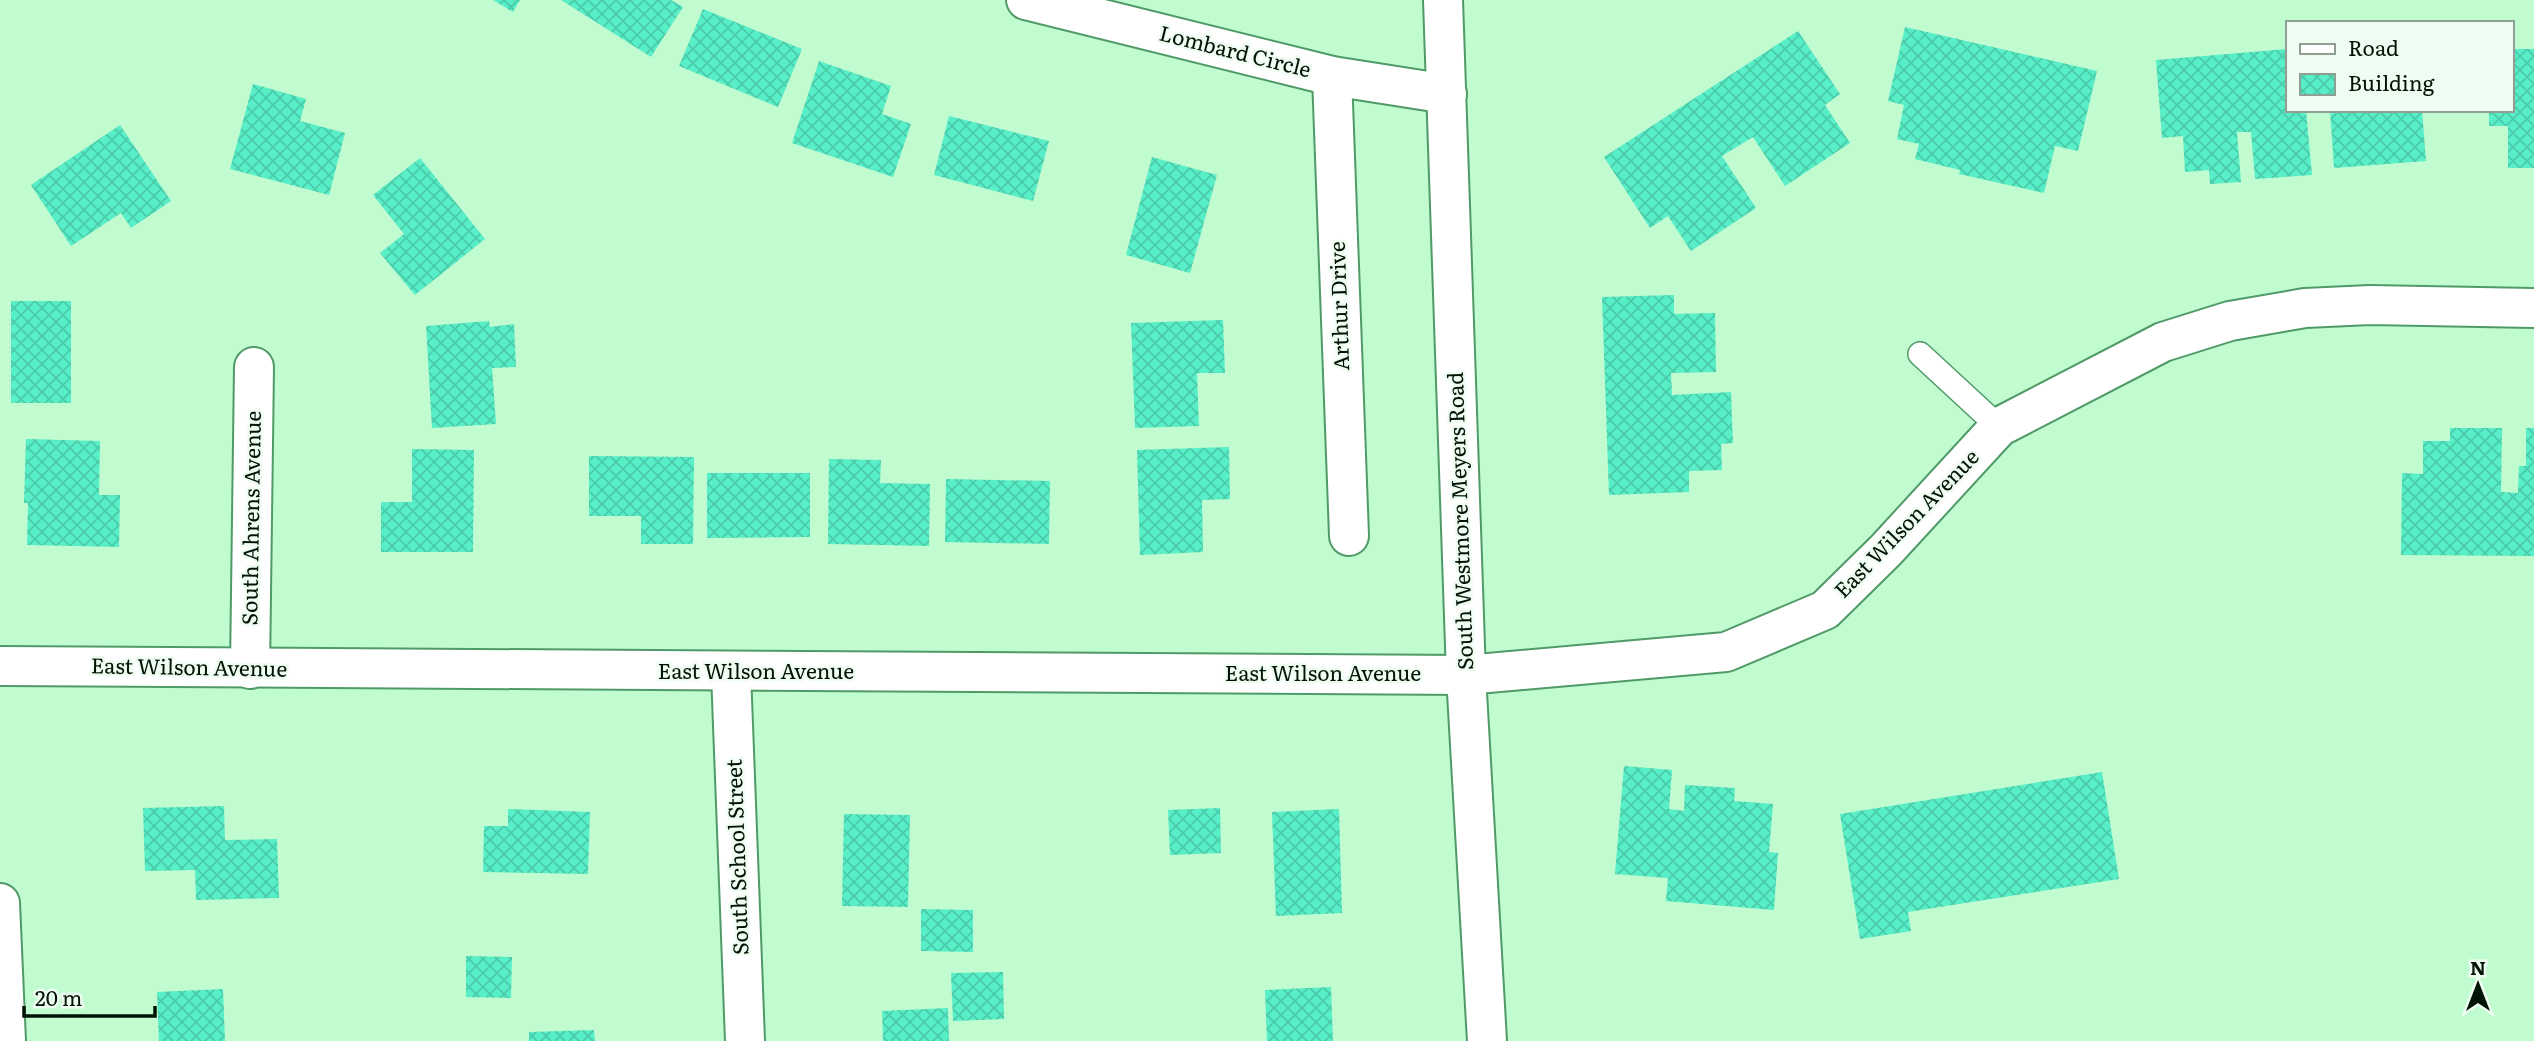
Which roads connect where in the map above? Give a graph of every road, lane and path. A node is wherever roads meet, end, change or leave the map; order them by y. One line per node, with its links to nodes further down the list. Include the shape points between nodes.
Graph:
1 (1443, 0): 4 (street, South Westmore Meyers Road)
2 (1031, 1): 3 (street, Lombard Circle)
3 (1332, 76): 4 (street, Lombard Circle); 9 (street, Arthur Drive)
4 (1447, 94): 13 (street, South Westmore Meyers Road)
5 (2534, 308): 8 (street, East Wilson Avenue, via 2371,305 2305,308 2230,321 2163,342)
6 (1920, 354): 8 (lane)
7 (254, 367): 11 (street, South Ahrens Avenue)
8 (1999, 427): 13 (street, East Wilson Avenue, via 1825,610 1726,652)
9 (1349, 536)
10 (0, 666): 11 (street, East Wilson Avenue)
11 (250, 669): 12 (street, East Wilson Avenue)
12 (732, 672): 13 (street, East Wilson Avenue); 16 (street, South School Street)
13 (1466, 675): 17 (street, South Westmore Meyers Road)
14 (0, 903): 15 (street)
15 (6, 1041)
16 (745, 1041)
17 (1487, 1041)

